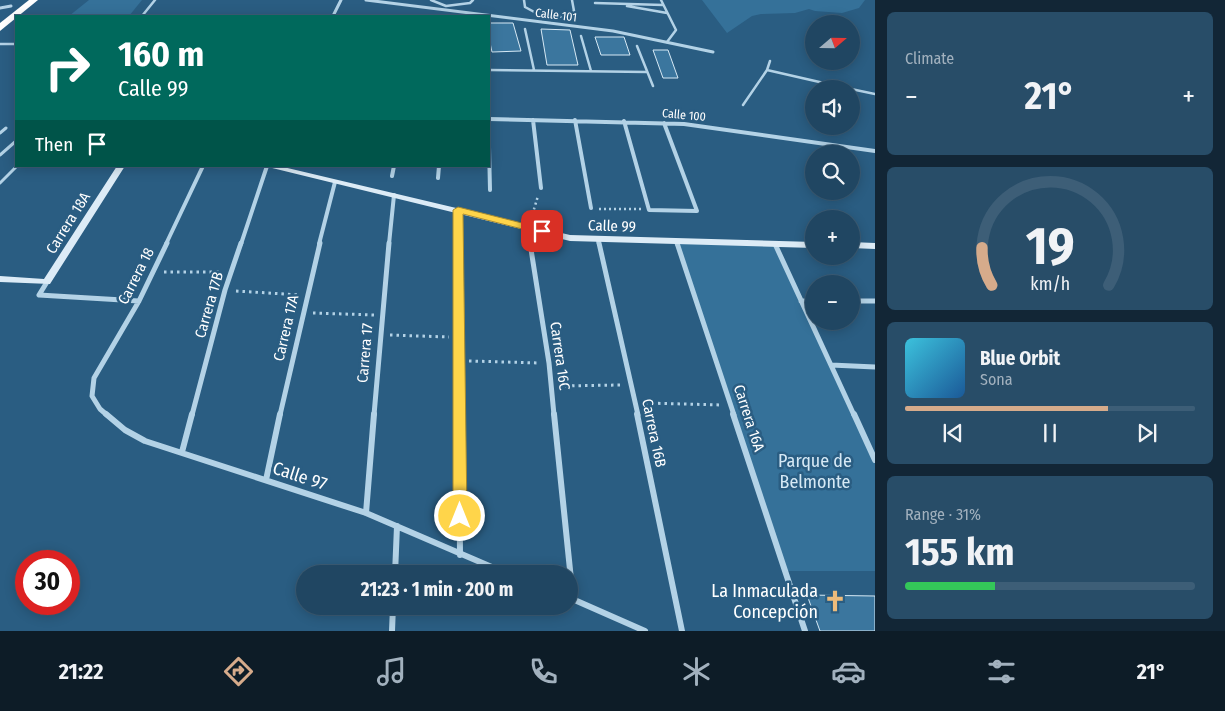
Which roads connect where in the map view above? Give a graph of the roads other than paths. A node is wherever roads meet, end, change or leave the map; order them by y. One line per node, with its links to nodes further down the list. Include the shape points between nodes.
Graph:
1 (18, 0): 14 (highway)
2 (32, 0): 14 (highway); 28 (highway)
3 (155, 0): 21 (lane)
4 (341, 0): 22 (street)
5 (366, 0): 17 (street, Calle 101)
6 (431, 0): 15 (lane)
7 (473, 0): 15 (lane, via 470,4)
8 (524, 0): 26 (lane, via 525,7 532,12)
9 (572, 0): 26 (lane, via 574,11 571,14)
10 (661, 0): 13 (lane)
11 (595, 3): 12 (lane)
12 (617, 4): 13 (lane); 19 (lane)
13 (663, 5): 19 (lane)
14 (11, 6): 16 (street); 20 (highway)
15 (446, 6): 17 (lane)
16 (0, 8)
17 (445, 10): 18 (street, Calle 101)
18 (458, 12): 23 (lane); 24 (street, Calle 101)
19 (667, 13): 31 (lane, via 676,30)
20 (0, 15)
21 (143, 15)
22 (334, 15)
23 (462, 15)
24 (486, 15)
25 (490, 15): 27 (street, Calle 101)
26 (550, 16): 27 (lane)
27 (550, 22): 31 (street, Calle 101)
28 (0, 28)
29 (525, 29): 38 (lane)
30 (581, 36): 40 (lane)
31 (666, 42): 35 (street, Calle 101)
32 (0, 44): 33 (lane)
33 (15, 44)
34 (637, 46): 41 (lane)
35 (713, 52)
36 (770, 61): 39 (lane)
37 (490, 70): 38 (lane)
38 (534, 70): 40 (lane)
39 (766, 70): 42 (lane); 46 (lane)
40 (591, 71): 41 (lane)
41 (647, 72): 43 (lane)
42 (810, 80)
43 (653, 86)
44 (860, 91): 45 (lane)
45 (875, 94)
46 (743, 105)
47 (490, 119): 48 (street, Calle 100)
48 (533, 120): 49 (street, Calle 100); 70 (street)
49 (575, 120): 50 (street, Calle 100); 73 (street)
50 (624, 121): 51 (street, Calle 100); 51 (street, via 649,210 696,211)
51 (664, 123): 57 (street, Calle 100)
52 (6, 128): 53 (lane)
53 (0, 134)
54 (15, 142): 56 (lane)
55 (0, 150): 56 (lane)
56 (5, 150): 58 (lane)
57 (875, 151)
58 (0, 155)
59 (16, 167): 69 (lane)
60 (120, 167): 83 (street, Carrera 18A)
61 (203, 167): 86 (street, Carrera 18)
62 (270, 167): 68 (street, Calle 99); 94 (street, Carrera 17B, via 225,290)
63 (394, 167): 66 (street)
64 (439, 167): 67 (street)
65 (489, 167): 71 (street)
66 (392, 176)
67 (438, 178)
68 (335, 182): 72 (street, Calle 99); 96 (street, Carrera 17A, via 306,295)
69 (0, 183)
70 (541, 188)
71 (490, 190)
72 (394, 195): 74 (street, Calle 99); 97 (street, Carrera 17)
73 (591, 208)
74 (458, 210): 75 (street, Calle 99); 99 (street)
75 (528, 228): 76 (street, Calle 99, via 570,238); 102 (street, Carrera 16C, via 549,363)
76 (598, 240): 77 (street, Calle 99); 107 (street, Carrera 16B)
77 (676, 242): 78 (street, Calle 99); 108 (street, Carrera 16A)
78 (775, 244): 79 (street, Calle 99); 84 (street)
79 (805, 245)
80 (860, 245): 81 (street)
81 (875, 246)
82 (0, 279): 83 (street)
83 (47, 282): 86 (street, Carrera 18A, via 39,294)
84 (801, 300): 85 (street); 89 (street)
85 (805, 300)
86 (140, 301): 91 (street, Carrera 18, via 101,364 94,378)
87 (860, 301): 88 (street)
88 (875, 301)
89 (831, 365): 90 (street); 92 (street)
90 (875, 367)
91 (92, 396): 94 (street, Calle 97, via 100,409 125,430)
92 (866, 442): 93 (street); 95 (street)
93 (875, 442)
94 (182, 452): 96 (street, Calle 97)
95 (875, 460)
96 (266, 480): 97 (street, Calle 97)
97 (366, 513): 98 (street, Calle 97)
98 (397, 526): 99 (street, Calle 97); 100 (street)
99 (460, 555): 101 (street, Calle 97)
100 (395, 565)
101 (485, 565)
102 (569, 565)
103 (578, 601): 106 (street)
104 (393, 615): 105 (street)
105 (392, 631)
106 (645, 631)
107 (682, 631)
108 (805, 631)

